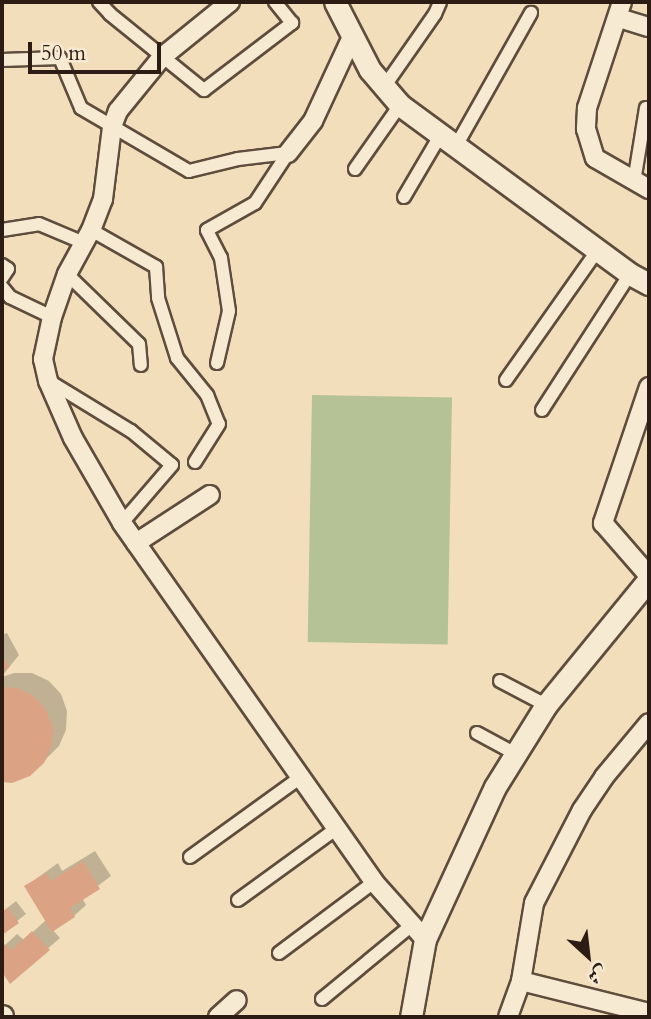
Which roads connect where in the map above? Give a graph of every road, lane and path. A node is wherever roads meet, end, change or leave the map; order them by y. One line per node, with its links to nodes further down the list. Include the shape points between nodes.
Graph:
1 (99, 2): 10 (street)
2 (275, 2): 10 (street, via 292,23 204,90)
3 (335, 2): 9 (street)
4 (440, 2): 12 (street)
5 (222, 4): 10 (street)
6 (621, 10): 8 (street); 19 (street, via 587,108 586,130 595,158)
7 (531, 13): 16 (street)
8 (649, 27)
9 (352, 37): 12 (street); 17 (street, via 313,121)
10 (162, 57): 15 (street, via 118,111)
11 (2, 61): 15 (street, via 60,58 81,108)
12 (384, 87): 13 (street)
13 (400, 105): 16 (street); 18 (street)
14 (646, 107): 19 (street)
15 (112, 127): 17 (street, via 189,171); 22 (street, via 108,173)
16 (448, 141): 20 (street); 23 (street)
17 (288, 153): 31 (street, via 255,203 207,230 221,258 229,311)
18 (355, 169)
19 (642, 185)
20 (404, 197)
21 (2, 230): 22 (street, via 39,223)
22 (88, 236): 25 (street); 37 (street, via 156,267 158,298 177,358 207,395 219,424)
23 (597, 251): 26 (street); 33 (street)
24 (2, 265): 27 (street, via 8,269)
25 (67, 274): 30 (street); 32 (street, via 139,344)
26 (630, 274): 28 (street); 36 (street)
27 (2, 278)
28 (649, 284)
29 (2, 287): 30 (street, via 10,297)
30 (52, 317): 34 (street, via 44,351)
31 (217, 363)
32 (141, 365)
33 (506, 380)
34 (48, 381): 39 (street, via 72,438); 39 (street, via 131,431 172,465)
35 (649, 387): 41 (street, via 603,523)
36 (542, 410)
37 (195, 462)
38 (210, 495): 40 (street)
39 (122, 523): 40 (street)
40 (136, 543): 47 (street)
41 (649, 577): 43 (street)
42 (500, 681): 43 (street)
43 (546, 705): 46 (street)
44 (649, 723): 54 (street, via 582,810 534,903)
45 (477, 733): 46 (street)
46 (514, 753): 52 (street)
47 (301, 778): 48 (street); 49 (street)
48 (337, 828): 50 (street); 51 (street)
49 (190, 857)
50 (374, 882): 52 (street); 53 (street)
51 (239, 900)
52 (418, 932): 55 (street); 59 (street)
53 (279, 953)
54 (521, 981): 57 (street); 60 (street)
55 (322, 999)
56 (237, 1000): 58 (street)
57 (649, 1013)
58 (219, 1017)
59 (411, 1017)
60 (508, 1017)

